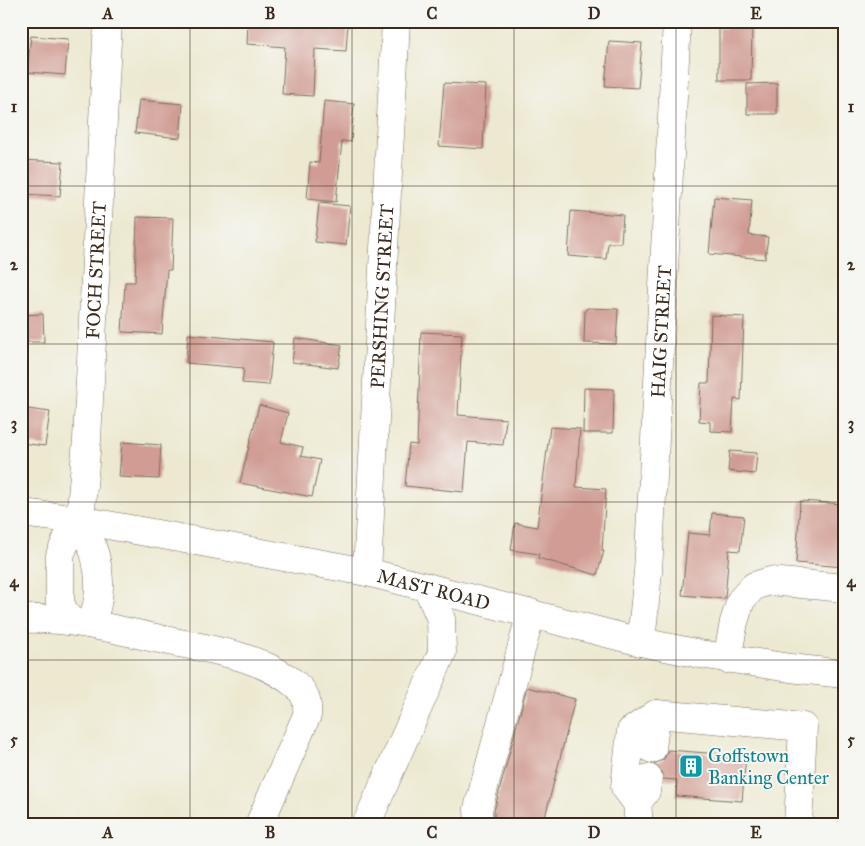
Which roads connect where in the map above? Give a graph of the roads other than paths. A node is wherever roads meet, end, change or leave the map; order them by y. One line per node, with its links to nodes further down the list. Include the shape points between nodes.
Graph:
1 (108, 21): 5 (street, FOCH STREET)
2 (396, 21): 6 (street, PERSHING STREET)
3 (676, 21): 12 (street, HAIG STREET, via 648,572)
4 (21, 513): 5 (street, MAST ROAD)
5 (80, 520): 6 (street, MAST ROAD); 11 (street, via 98,562 98,605); 11 (street, via 60,556 60,603)
6 (367, 572): 7 (street, MAST ROAD)
7 (427, 587): 9 (street, MAST ROAD); 20 (street, via 441,619 442,653)
8 (844, 588): 13 (street, via 770,581 754,586 741,600)
9 (531, 613): 12 (street, MAST ROAD); 21 (street, via 478,809)
10 (21, 619): 11 (street, via 44,618)
11 (79, 623): 19 (street, via 221,652 263,664 304,694 308,705 304,726)
12 (641, 642): 13 (street, MAST ROAD)
13 (727, 659): 14 (street, MAST ROAD)
14 (844, 674)
15 (656, 714): 16 (street); 18 (street, via 631,731 625,787); 22 (street, via 803,727)
16 (652, 749)
17 (648, 778): 18 (street)
18 (638, 814)
19 (259, 825)
20 (366, 825)
21 (479, 825)
22 (798, 825)

